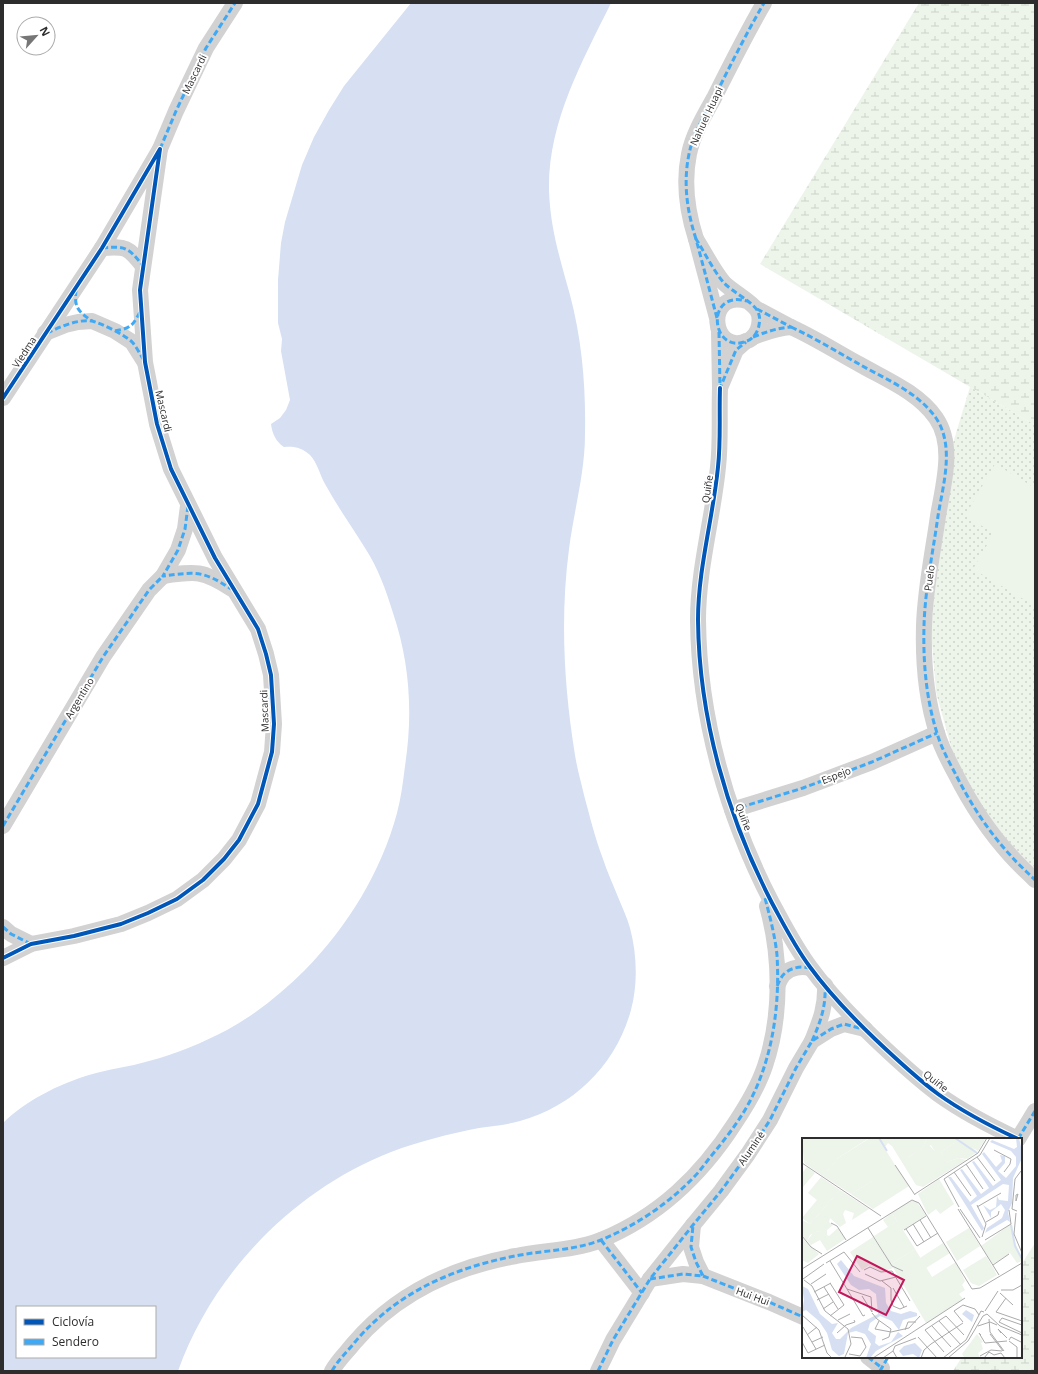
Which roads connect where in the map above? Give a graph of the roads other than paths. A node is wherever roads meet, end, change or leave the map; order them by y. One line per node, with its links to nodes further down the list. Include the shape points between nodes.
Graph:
1 (235, 3): 3 (street, Mascardi, via 206,48)
2 (764, 3): 4 (street, Nahuel Huapi, via 694,136 686,176 690,218)
3 (160, 149): 5 (street); 6 (street)
4 (696, 239): 8 (street, Puelo, via 724,282); 11 (street, Quiñe)
5 (102, 248): 6 (street, via 121,247 133,253); 7 (street)
6 (143, 266): 9 (street)
7 (77, 286): 10 (street, via 75,302 79,312); 14 (street, Viedma)
8 (752, 305): 11 (street, via 741,299 728,302 719,311); 12 (street, Puelo); 15 (street, via 759,315 759,327)
9 (141, 310): 13 (street, via 126,329); 16 (street, Mascardi)
10 (92, 321): 13 (street); 14 (street, via 65,325)
11 (718, 325): 15 (street, via 728,341 734,343); 17 (street, Quiñe)
12 (791, 327): 15 (street, via 769,330); 22 (street, Puelo, via 901,388 924,404 944,433 945,475 924,625 926,681)
13 (115, 330): 16 (street, via 132,342)
14 (45, 333): 18 (street, Viedma)
15 (750, 339): 17 (street, via 736,350)
16 (145, 362): 19 (street, Mascardi, via 157,424 171,469)
17 (720, 388): 23 (street, Quiñe, via 718,466 698,617 699,658 719,766)
18 (3, 398)
19 (188, 506): 20 (street, Argentino, via 185,529 178,550); 21 (street, Mascardi)
20 (163, 576): 21 (street, via 200,573 214,578); 24 (street, Argentino, via 149,590 103,658)
21 (236, 592): 28 (street, Mascardi, via 258,628 266,654 271,675 274,724 272,752 258,804 239,840 224,860 203,880 177,899 121,924)
22 (937, 733): 23 (street, Espejo, via 851,770); 26 (street, Puelo, via 945,754 984,823)
23 (732, 810): 25 (street, Quiñe)
24 (3, 826)
25 (760, 879): 30 (street, Quiñe, via 787,932); 32 (street, via 775,943)
26 (1035, 880)
27 (3, 927): 28 (street)
28 (31, 944): 29 (street)
29 (3, 958)
30 (810, 968): 31 (street, Quiñe); 32 (street, via 793,968 784,974)
31 (825, 985): 33 (street, Quiñe); 34 (street, via 826,998 822,1016)
32 (777, 986): 39 (street, via 774,1023 764,1066 750,1101 723,1141 695,1176 671,1198 639,1221)
33 (865, 1029): 34 (street, Aluminé, via 844,1024 831,1028); 36 (street, Quiñe, via 904,1067 937,1093 984,1123)
34 (812, 1041): 38 (street, Aluminé, via 770,1120 721,1191)
35 (1035, 1111): 37 (street)
36 (1016, 1138)
37 (1019, 1138)
38 (693, 1225): 40 (street, via 691,1247); 41 (street, Aluminé)
39 (602, 1240): 41 (street); 45 (street, via 579,1248 483,1262 412,1292 362,1334)
40 (703, 1276): 41 (street, Hui Hui, via 683,1274); 42 (street, Hui Hui)
41 (646, 1286): 46 (street, Aluminé, via 613,1340)
42 (802, 1317)
43 (870, 1358): 44 (street)
44 (883, 1365)
45 (332, 1371)
46 (598, 1371)

